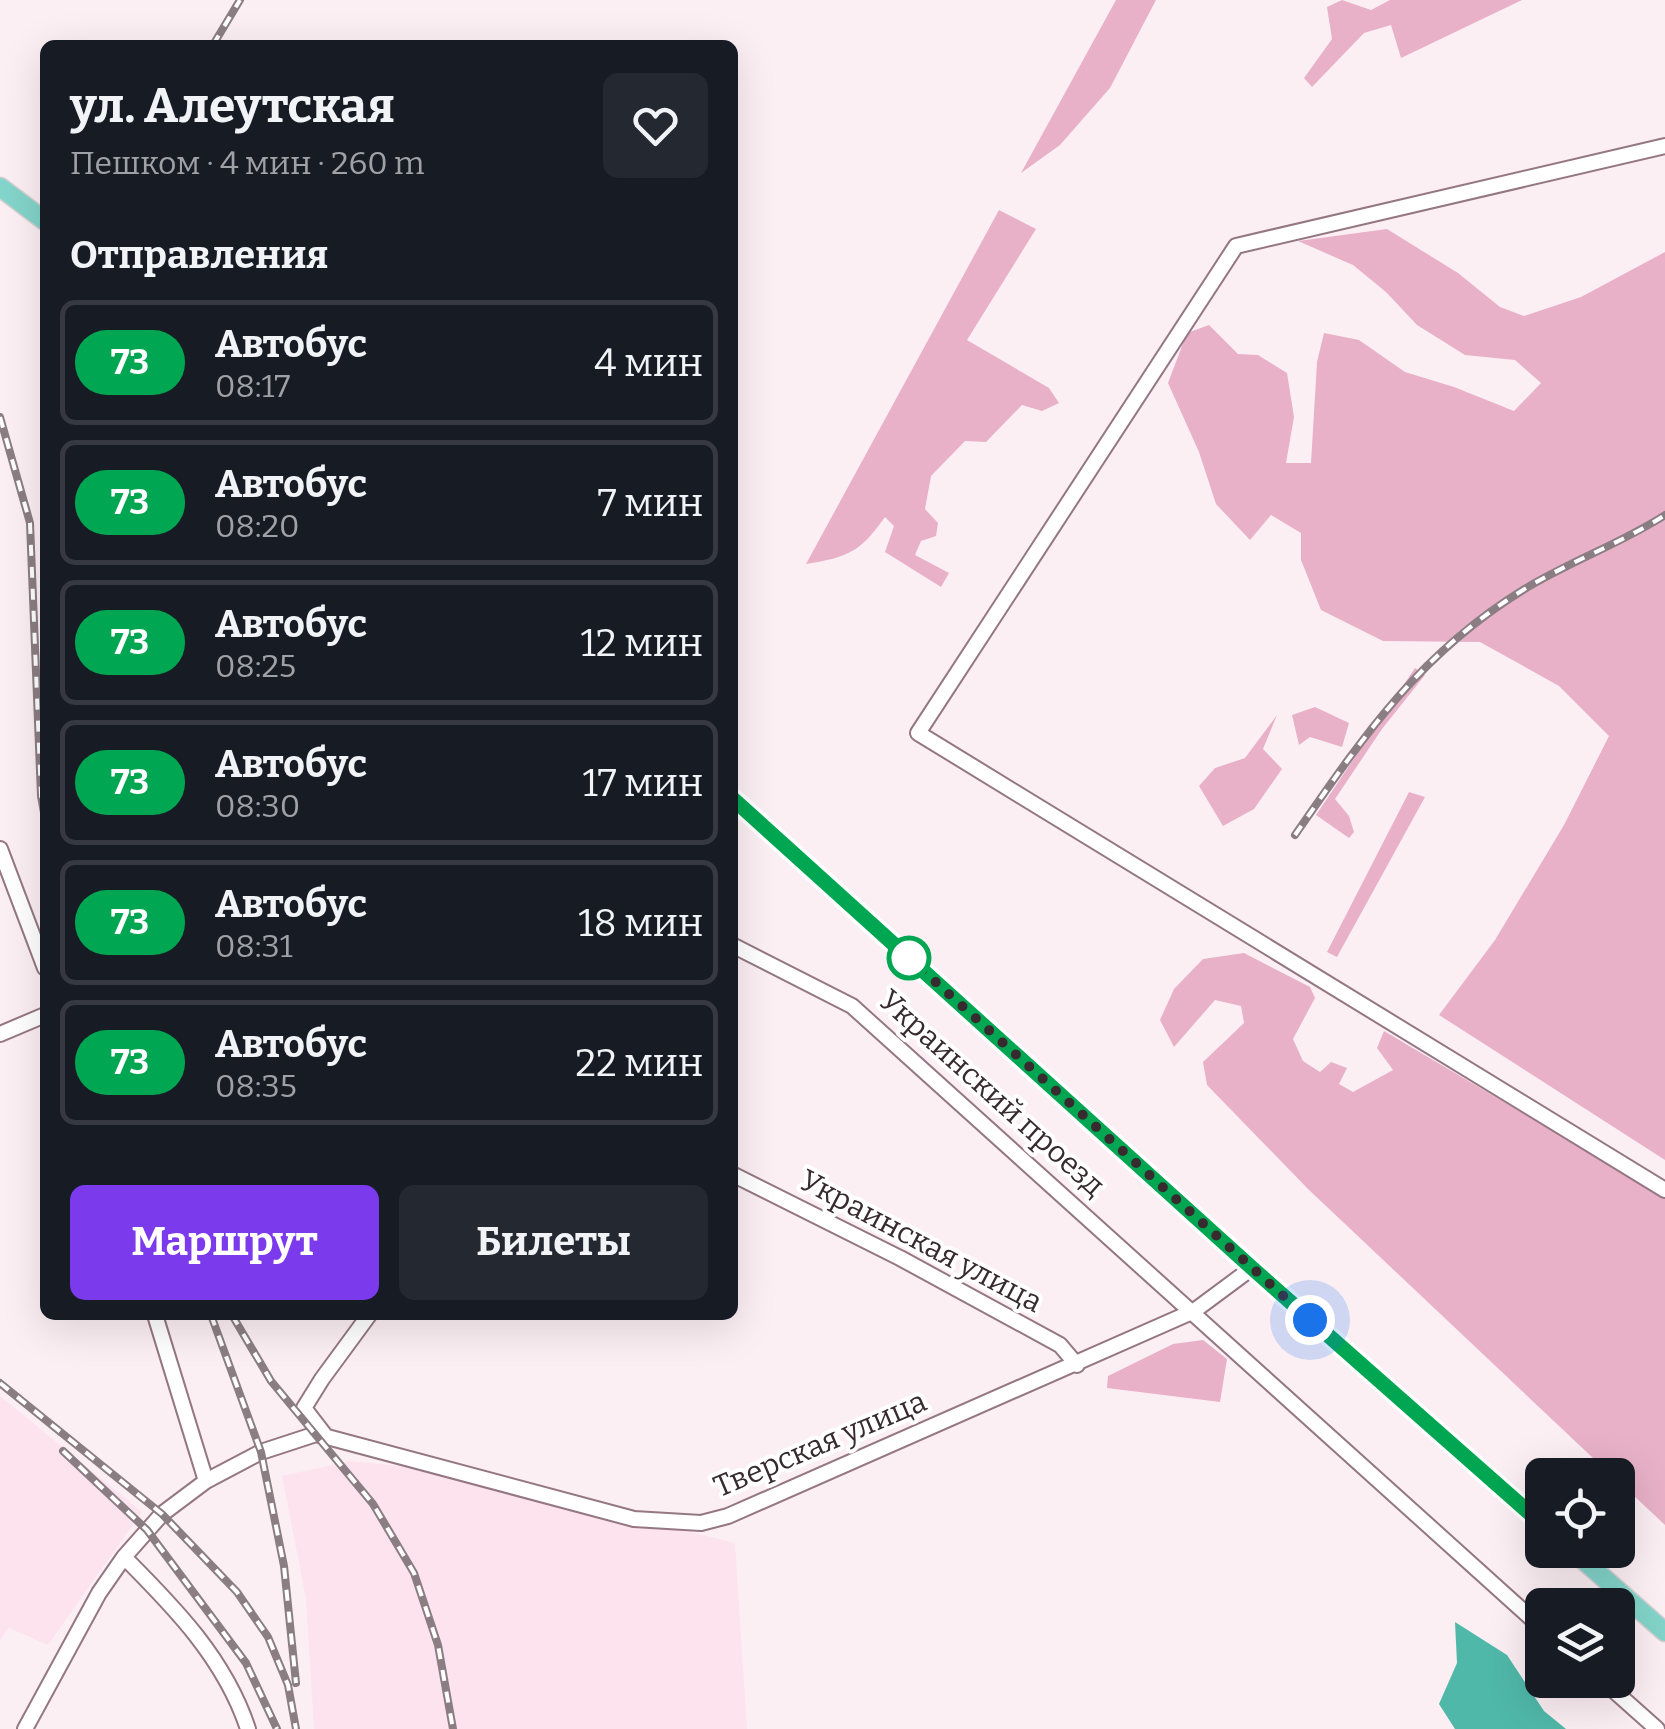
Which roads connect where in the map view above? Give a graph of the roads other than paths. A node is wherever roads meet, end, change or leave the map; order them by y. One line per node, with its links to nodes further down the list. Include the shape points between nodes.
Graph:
1 (1665, 146): 11 (street, via 1236,246 918,733)
2 (0, 188): 3 (main road)
3 (40, 217)
4 (738, 803): 12 (main road)
5 (0, 850): 7 (street)
6 (738, 948): 13 (street, Украинский проезд, via 852,1006)
7 (40, 955)
8 (40, 1016): 9 (street)
9 (0, 1034)
10 (738, 1177): 16 (street, Украинская улица, via 1060,1345)
11 (1665, 1190)
12 (1252, 1268): 13 (street, Тверская улица); 19 (main road)
13 (1194, 1311): 16 (street, Тверская улица); 22 (street, Украинский проезд)
14 (157, 1320): 18 (street)
15 (365, 1320): 17 (street, via 304,1408)
16 (1077, 1365): 17 (street, Тверская улица, via 701,1522 634,1519)
17 (324, 1434): 18 (street, via 261,1452)
18 (206, 1482): 20 (street, via 162,1514)
19 (1525, 1509)
20 (124, 1557): 25 (street); 26 (street, via 215,1658)
21 (1592, 1568): 23 (main road)
22 (1525, 1613)
23 (1665, 1632)
24 (1623, 1698): 27 (street)
25 (25, 1729)
26 (248, 1729)
27 (1658, 1729)

